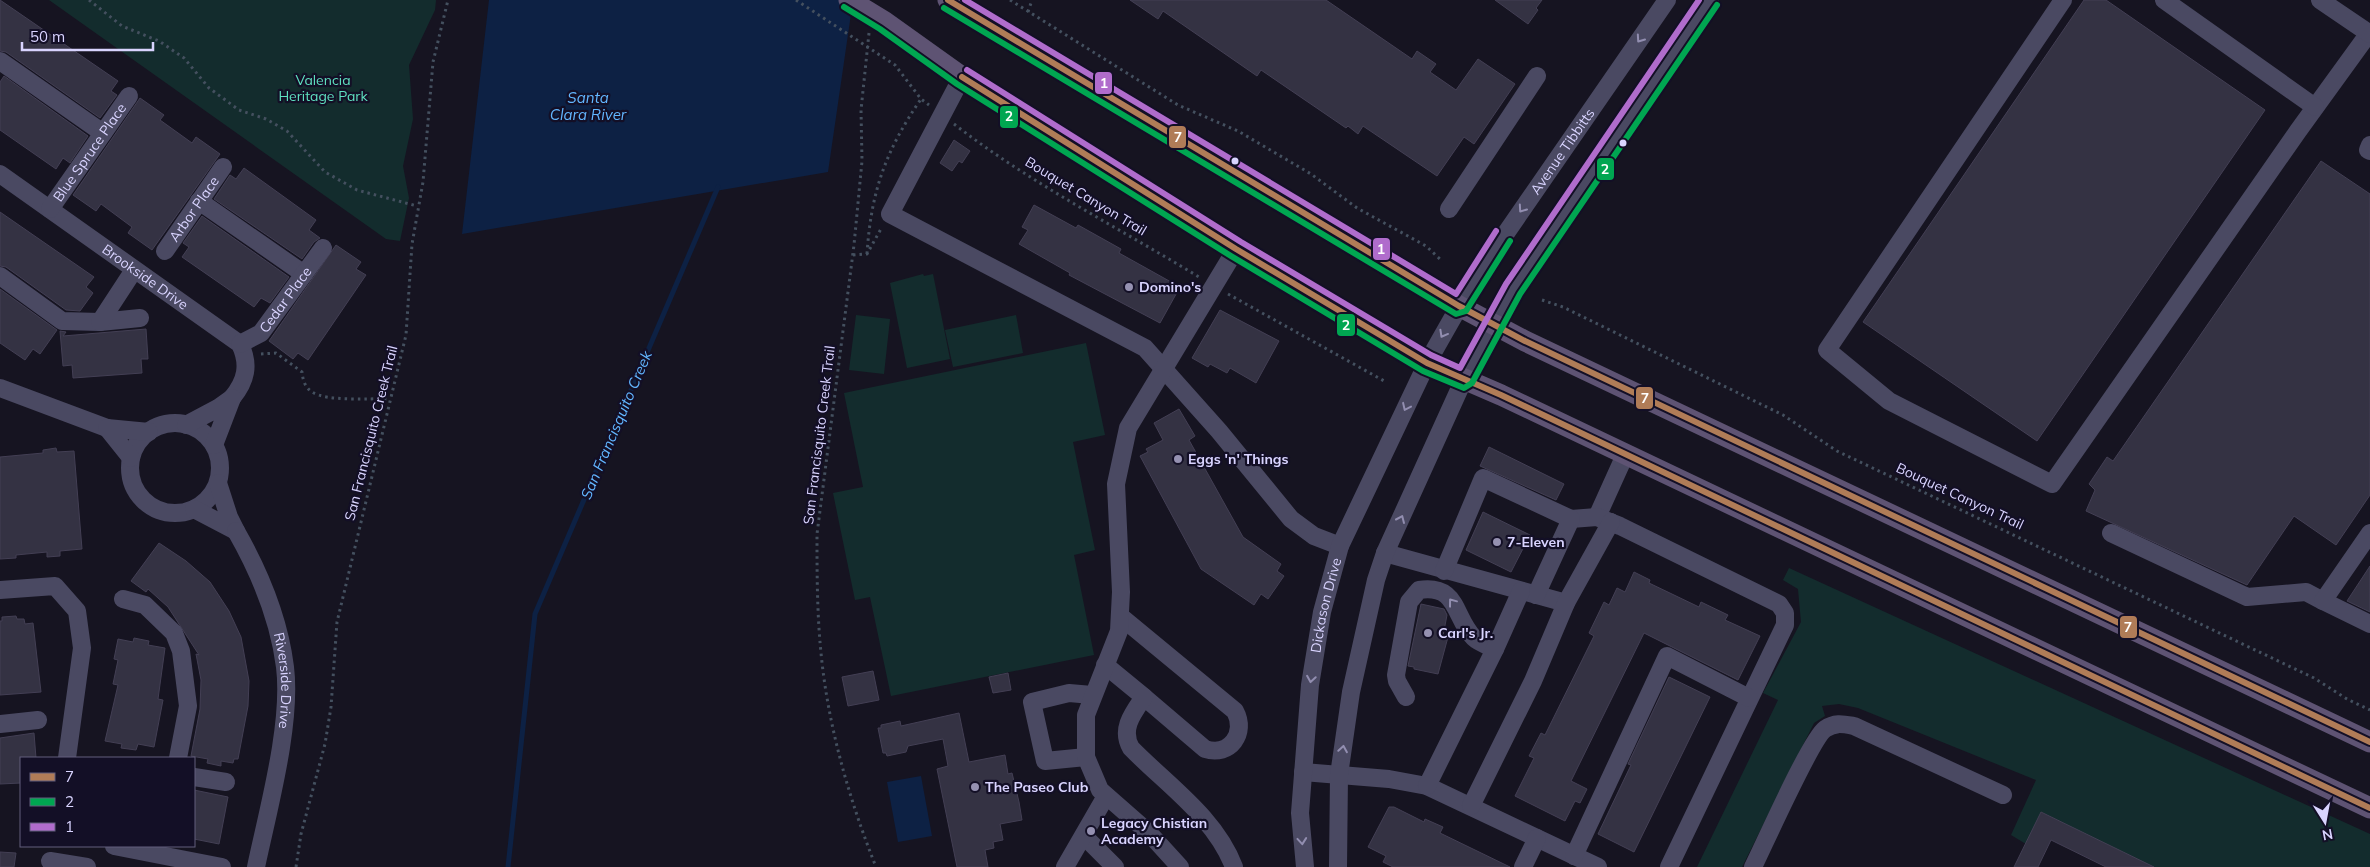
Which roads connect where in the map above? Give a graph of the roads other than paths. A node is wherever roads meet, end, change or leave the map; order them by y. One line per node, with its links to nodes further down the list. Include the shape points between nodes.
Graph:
1 (849, 0): 11 (main road, via 877,25)
2 (948, 0): 28 (main road)
3 (1667, 0): 28 (street, Avenue Tibbitts, one-way to 28, via 1477,274)
4 (1710, 0): 31 (street, via 1513,289)
5 (2063, 0): 13 (street, via 1827,350 1889,401 2052,484)
6 (2164, 0): 13 (street)
7 (2331, 3): 8 (street)
8 (2369, 34): 13 (street)
9 (0, 61): 14 (street)
10 (1538, 76): 21 (street)
11 (962, 77): 23 (main road); 34 (street, via 890,214 1145,348)
12 (128, 96): 14 (street, Blue Spruce Place)
13 (2315, 107)
14 (103, 133): 20 (street, Blue Spruce Place)
15 (2370, 145): 16 (street)
16 (2370, 151)
17 (223, 167): 19 (street, Arbor Place)
18 (0, 174): 20 (street, Brookside Drive)
19 (199, 202): 24 (street, Arbor Place); 26 (street)
20 (50, 209): 25 (street, Brookside Drive)
21 (1448, 209)
22 (323, 248): 26 (street, Cedar Place)
23 (1236, 249): 33 (main road); 34 (street)
24 (165, 251)
25 (134, 270): 30 (street); 32 (street, Brookside Drive)
26 (304, 274): 32 (street, Cedar Place, via 261,333)
27 (0, 276): 30 (street, via 62,321)
28 (1459, 306): 31 (main road); 33 (street, Avenue Tibbitts, one-way to 33)
29 (140, 318): 30 (street)
30 (100, 322)
31 (1494, 324): 35 (street); 69 (main road)
32 (243, 351): 37 (street, via 247,370 241,387)
33 (1427, 363): 35 (main road); 51 (street, Dickason Drive, one-way to 51)
34 (1163, 369): 51 (street, via 1219,431 1291,520 1314,536); 59 (street, via 1128,428 1116,484)
35 (1464, 379): 42 (main road); 52 (street, one-way to 35)
36 (0, 388): 39 (street)
37 (232, 398): 38 (street); 41 (street)
38 (186, 424): 40 (street, via 173,423); 41 (street, via 197,429)
39 (107, 428): 40 (street); 43 (street)
40 (149, 432): 43 (street)
41 (214, 445): 44 (street, via 221,470)
42 (1625, 455): 47 (street); 81 (main road)
43 (131, 458): 45 (street, via 130,473 134,486 153,508 180,513)
44 (218, 483): 45 (street, via 212,494); 48 (street, Riverside Drive)
45 (194, 509): 48 (street)
46 (1571, 519): 47 (street); 53 (street, via 1484,478); 55 (street)
47 (1604, 520): 58 (street); 66 (street, via 1779,604 1785,614 1785,625)
48 (236, 531): 89 (street, Riverside Drive, via 265,591 277,626 285,668 282,735)
49 (2111, 533): 57 (street, via 2246,597 2306,592)
50 (2370, 533): 57 (street)
51 (1340, 546): 73 (street, Dickason Drive, one-way to 73, via 1321,621 1310,685)
52 (1385, 554): 53 (street); 74 (street, one-way to 52, via 1351,692 1376,580)
53 (1444, 571): 55 (street)
54 (0, 590): 71 (street, via 55,586 77,611 82,648)
55 (1529, 593): 58 (street); 61 (street)
56 (123, 600): 72 (street, via 146,605 174,633 181,651 188,706)
57 (2323, 601): 60 (street)
58 (1566, 603): 80 (street, via 1537,672)
59 (1120, 616): 62 (street, via 1118,631); 64 (street, via 1235,711 1240,729 1234,741 1224,750 1215,752 1206,749)
60 (2370, 624)
61 (1495, 649): 65 (street, one-way to 65, via 1474,638 1444,593 1418,590 1409,602 1396,674); 77 (street)
62 (1105, 664): 63 (street); 64 (street)
63 (1092, 695): 70 (street, via 1086,715); 70 (street, via 1069,693 1032,702 1045,761)
64 (1144, 697): 93 (street, via 1128,724 1127,741 1142,760 1192,805 1216,835)
65 (1406, 697)
66 (1749, 698): 85 (street, via 1667,656); 98 (street)
67 (38, 720): 68 (street)
68 (0, 724)
69 (2370, 742)
70 (1086, 756): 79 (street, via 1100,790)
71 (70, 757)
72 (178, 757)
73 (1303, 772): 74 (street); 94 (street, Dickason Drive, one-way to 94, via 1300,813)
74 (1338, 775): 77 (street); 95 (street)
75 (195, 777): 76 (street)
76 (226, 782)
77 (1427, 786): 80 (street)
78 (2003, 795): 99 (street, via 1854,726 1838,723 1823,730 1810,750)
79 (1106, 796): 82 (street); 92 (street, via 1149,833)
80 (1472, 806): 83 (street)
81 (2370, 808)
82 (1084, 836): 90 (street); 91 (street)
83 (1537, 838): 85 (street); 96 (street)
84 (119, 847): 88 (street)
85 (1574, 856): 97 (street)
86 (51, 858): 87 (street)
87 (87, 867)
88 (222, 867)
89 (256, 867)
90 (1065, 867)
91 (1115, 867)
92 (1180, 867)
93 (1234, 867)
94 (1305, 867)
95 (1338, 867)
96 (1523, 867)
97 (1598, 867)
98 (1669, 867)
99 (1753, 867)

